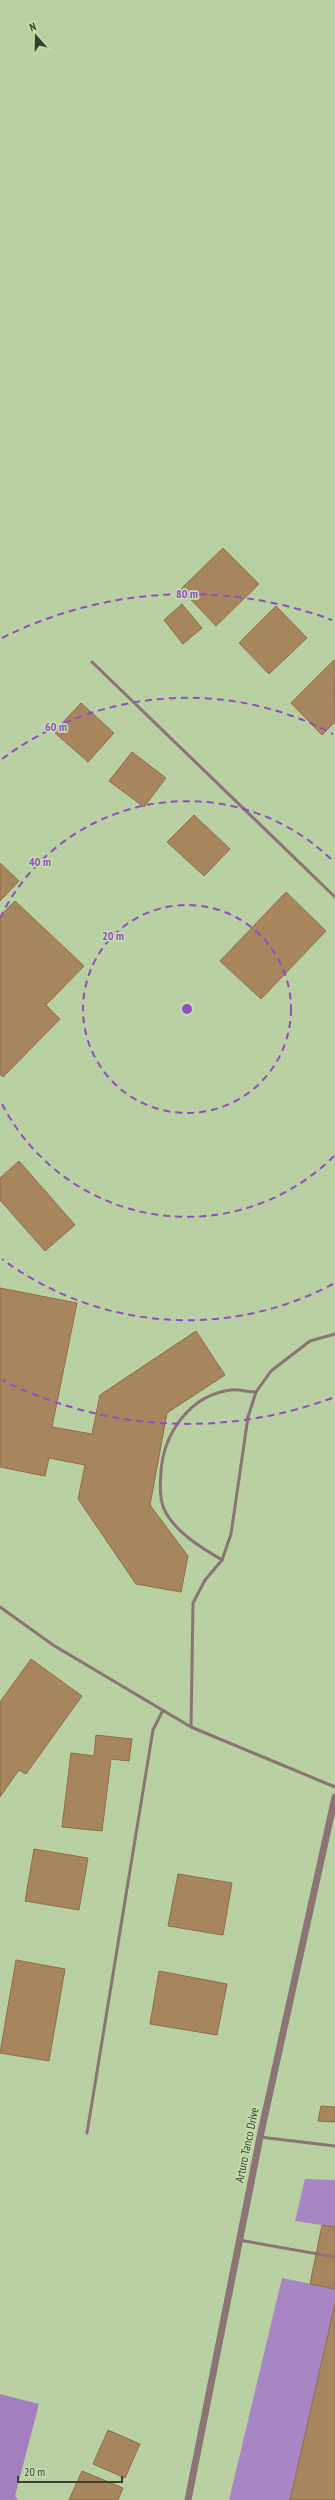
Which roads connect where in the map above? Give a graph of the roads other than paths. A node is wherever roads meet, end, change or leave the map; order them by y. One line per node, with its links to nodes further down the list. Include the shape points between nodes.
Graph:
1 (92, 662): 2 (lane)
2 (335, 897)
3 (335, 1334): 4 (lane, via 310,1342 272,1371)
4 (256, 1392): 5 (lane, via 248,1417 231,1534); 5 (lane, via 232,1390 214,1394 192,1408 176,1423 162,1455 159,1489 166,1513 183,1533)
5 (222, 1560): 8 (lane, via 205,1580 193,1603)
6 (0, 1607): 7 (lane, via 53,1645)
7 (163, 1710): 8 (lane); 11 (lane, via 153,1730)
8 (191, 1727): 9 (lane)
9 (335, 1787)
10 (335, 1797): 12 (street, Arturo Tanco Drive)
11 (87, 2133)
12 (260, 2137): 13 (lane); 14 (street, Arturo Tanco Drive)
13 (335, 2146)
14 (239, 2240): 15 (lane); 16 (street, Arturo Tanco Drive)
15 (335, 2257)
16 (188, 2500)

